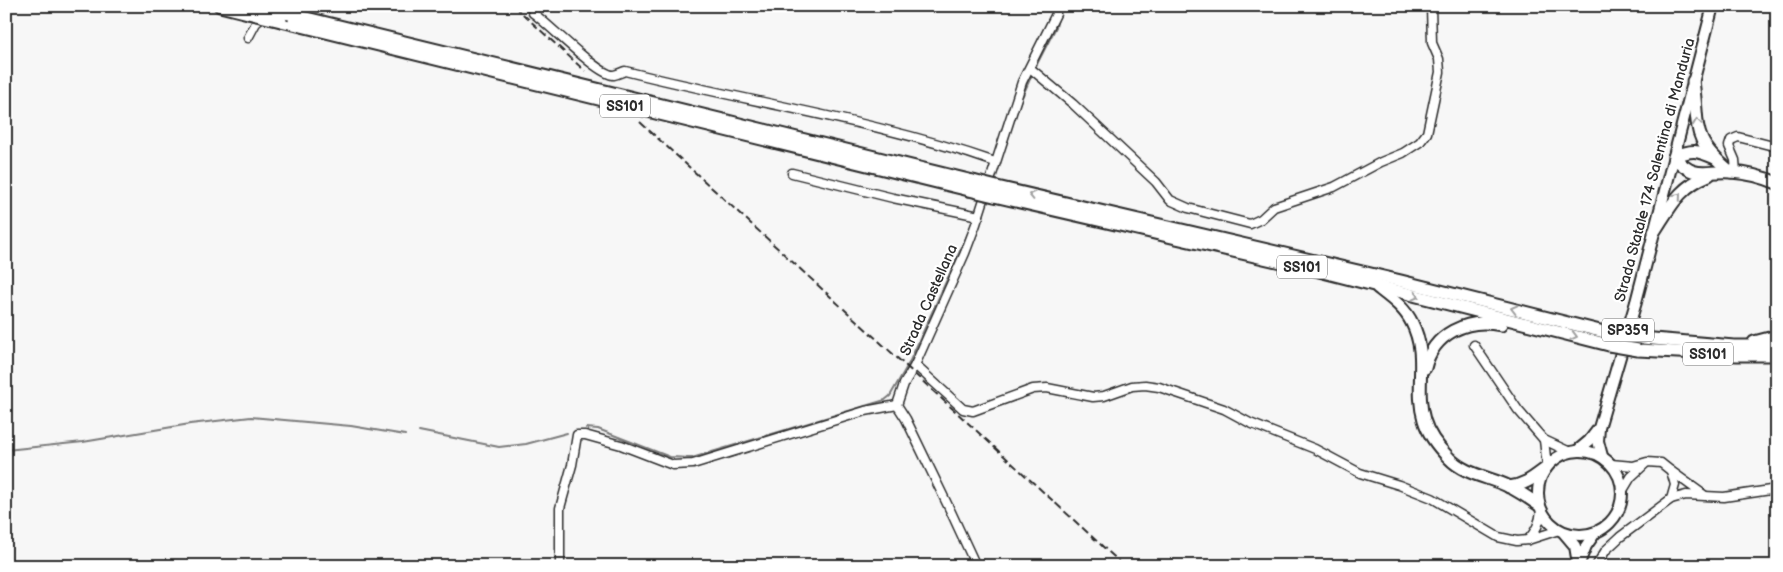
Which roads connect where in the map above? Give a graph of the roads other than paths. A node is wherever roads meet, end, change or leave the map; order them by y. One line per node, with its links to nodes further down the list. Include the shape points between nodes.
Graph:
1 (220, 6): 7 (highway, SS101)
2 (275, 6): 8 (street, via 256,23)
3 (531, 6): 14 (street, via 533,13 574,50 602,71 613,75 625,71 756,100 901,134)
4 (1056, 6): 9 (street, Strada Castellana, via 1056,14)
5 (1431, 6): 9 (street, via 1432,43 1440,72 1427,133 1420,142 1334,187 1274,207 1250,224 1170,200 1156,182)
6 (1713, 6): 10 (main road, Strada Statale 174 Salentina di Manduria / SP359)
7 (253, 9): 19 (highway, SS101, bridge)
8 (248, 38)
9 (1030, 68): 14 (street, Strada Castellana, via 1022,82)
10 (1693, 81): 12 (main road, Strada Statale 174 Salentina di Manduria / SP359); 13 (highway, one-way to 10, via 1698,134)
11 (1777, 147): 15 (street, via 1738,137 1731,140 1729,146 1735,160)
12 (1674, 157): 13 (highway, via 1694,150); 17 (highway, via 1687,169); 21 (main road, Strada Statale 174 Salentina di Manduria / SP359)
13 (1714, 158): 15 (highway)
14 (995, 162): 20 (street, Strada Castellana)
15 (1733, 172): 17 (highway); 18 (highway)
16 (792, 173): 20 (street)
17 (1713, 173): 21 (highway, one-way to 17, via 1676,196 1696,180)
18 (1777, 183)
19 (996, 191): 22 (highway, SS101); 25 (highway, SS101, one-way to 19, via 1401,281)
20 (979, 216): 30 (street, Strada Castellana)
21 (1654, 232): 33 (main road, Strada Statale 174 Salentina di Manduria / SP359)
22 (1372, 284): 23 (highway, SS101, one-way to 23); 31 (highway, via 1400,306 1412,322 1422,353)
23 (1549, 330): 25 (highway, SS101, one-way to 25); 31 (highway, via 1522,329 1489,322 1468,324 1450,331 1427,358)
24 (1777, 336): 27 (highway)
25 (1610, 340): 27 (highway, SS101, bridge, via 1642,338); 29 (highway, SS101, bridge, via 1638,350)
26 (1474, 346): 34 (street, via 1518,410)
27 (1738, 346): 28 (highway, SS101)
28 (1777, 346)
29 (1777, 355)
30 (915, 365): 32 (street, Strada Castellana); 49 (street, via 963,409 973,411 1034,389 1047,388 1093,397 1132,386 1166,388 1224,409 1315,449 1360,473 1432,498 1498,537)
31 (1421, 382): 41 (highway, via 1424,420 1449,459 1465,471)
32 (896, 405): 50 (street, via 864,411 693,464 673,465 621,445 577,435 560,508); 51 (street, via 906,419)
33 (1599, 428): 35 (main road, Strada Statale 174 Salentina di Manduria / SP359, via 1589,441); 36 (main road, Strada Statale 174 Salentina di Manduria / SP359)
34 (1544, 440): 35 (street); 39 (street)
35 (1573, 451): 36 (main road); 39 (main road)
36 (1602, 456): 38 (main road)
37 (1647, 462): 38 (street, via 1633,466); 40 (street, via 1661,463); 43 (street, via 1631,476)
38 (1611, 464): 43 (main road, via 1621,482)
39 (1546, 467): 41 (highway, via 1529,482); 46 (main road, via 1539,482)
40 (1671, 472): 44 (street); 45 (street, via 1675,485)
41 (1509, 486): 46 (highway)
42 (1777, 489): 44 (street, via 1724,497)
43 (1622, 492): 48 (main road, via 1618,512 1612,521)
44 (1704, 495): 45 (street)
45 (1671, 499): 53 (street, via 1620,537)
46 (1540, 508): 47 (main road, via 1546,519); 49 (street, via 1540,521)
47 (1562, 531): 48 (main road, via 1575,535); 49 (street); 52 (main road, via 1575,546)
48 (1595, 533): 52 (main road)
49 (1528, 540)
50 (560, 566)
51 (976, 566)
52 (1578, 566)
53 (1596, 566)

